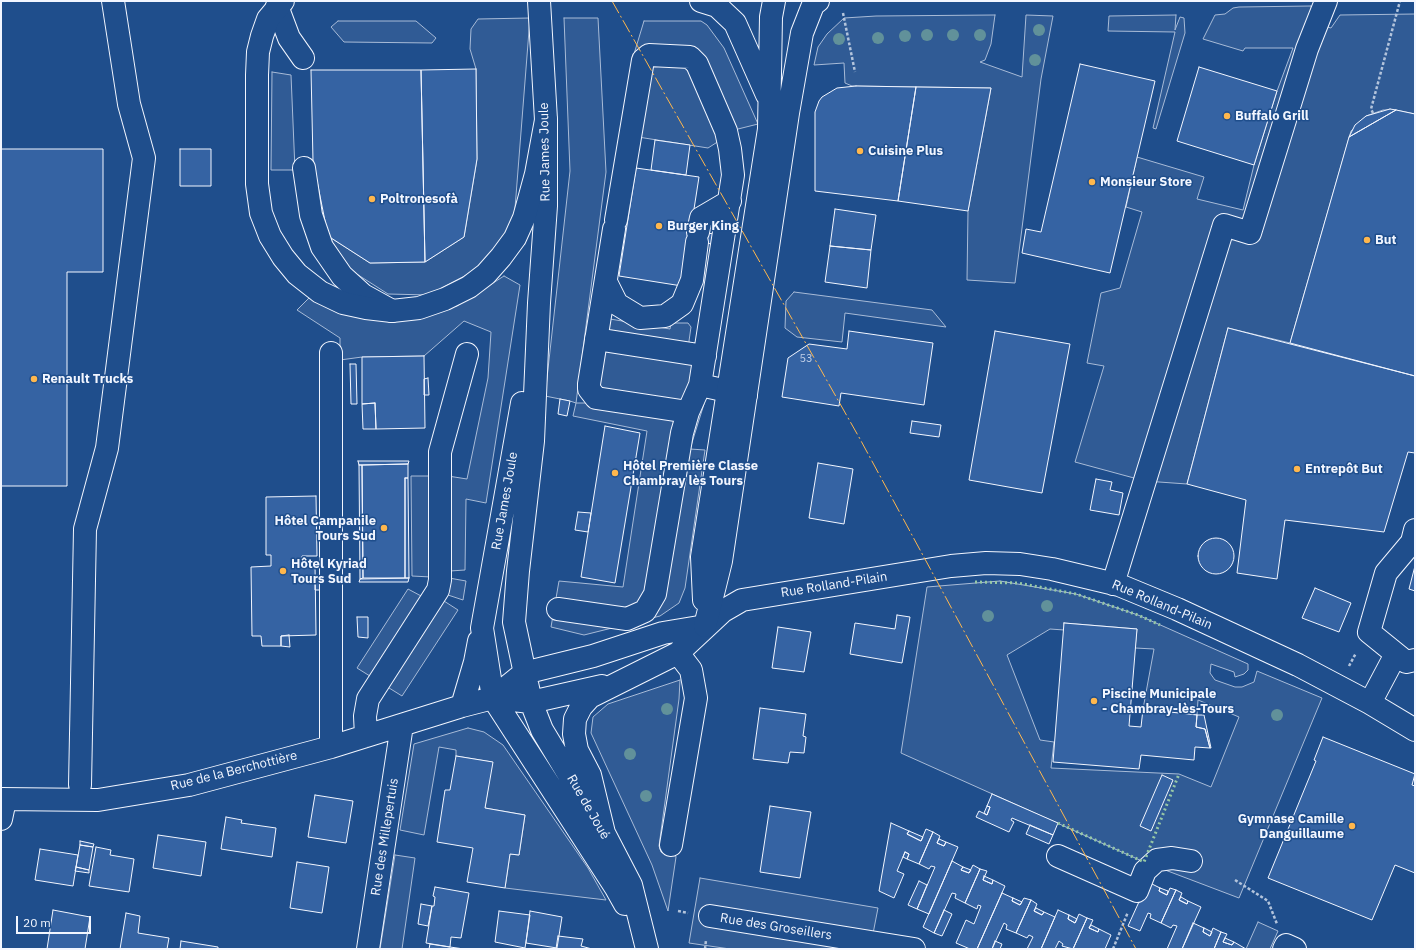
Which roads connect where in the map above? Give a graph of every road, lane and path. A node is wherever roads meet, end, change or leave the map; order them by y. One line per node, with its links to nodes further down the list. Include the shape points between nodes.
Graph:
1 (113, 1): 47 (street, via 129,104 144,158 107,448 85,530)
2 (539, 1): 14 (street, Rue James Joule)
3 (701, 1): 12 (street, via 717,6 735,23)
4 (774, 1): 12 (street, via 771,17)
5 (818, 1): 16 (street, via 813,4 802,33)
6 (1326, 1): 29 (street, via 1307,49 1250,232 1224,225)
7 (1400, 1): 13 (path, via 1371,109)
8 (280, 3): 10 (street, via 289,38); 20 (street, via 268,19 262,36 257,75 257,184 262,213 270,236 297,274 320,292 366,308)
9 (843, 13): 11 (path)
10 (303, 58)
11 (855, 72)
12 (770, 102): 16 (street)
13 (1373, 113)
14 (546, 120): 19 (street, Rue James Joule, via 546,206); 20 (street, via 536,174 524,218 502,257 470,287 419,308)
15 (304, 168): 20 (street, via 311,215 322,247 342,276 363,295)
16 (767, 192): 17 (street); 26 (street)
17 (731, 194): 18 (street, via 701,218 692,280 682,304 665,316 640,318 617,304); 18 (street, via 732,165 726,131 698,64 690,57 646,56 642,64); 24 (street)
18 (606, 282): 21 (street)
19 (539, 303): 32 (street, Rue James Joule); 36 (street, Rue James Joule, via 532,441 514,622)
20 (392, 311)
21 (596, 339): 24 (street); 27 (street, via 589,384 592,395 596,398)
22 (332, 353): 46 (street)
23 (467, 354): 45 (street, via 440,452 438,590 368,699 365,716)
24 (705, 356): 25 (street)
25 (700, 385): 26 (street); 27 (street)
26 (737, 393): 31 (street, via 721,561)
27 (688, 412): 30 (street, via 676,465 654,594 645,611 628,619)
28 (1415, 530): 33 (street, via 1412,542 1386,573)
29 (1113, 584): 31 (street, Rue Rolland-Pilain, via 1020,564 951,566 742,600); 38 (street, Rue Rolland-Pilain, via 1177,609)
30 (558, 609)
31 (705, 626): 34 (street, Rue Rolland-Pilain); 36 (street, via 663,634 594,656)
32 (482, 628): 39 (street, Rue James Joule); 42 (street)
33 (1369, 632): 35 (street); 38 (path, via 1351,661)
34 (678, 653): 37 (street, Rue Rolland-Pilain); 50 (street, via 692,670 696,698)
35 (1406, 657): 41 (street)
36 (524, 673): 39 (street); 40 (street, Rue de Joué)
37 (620, 682): 40 (street); 49 (street, via 590,697 575,719 576,750 590,775)
38 (1340, 687): 41 (street, Rue Rolland-Pilain)
39 (492, 698): 40 (street); 42 (street, Rue de la Berchottière); 56 (street, Rue de Joué, via 616,888)
40 (531, 702): 49 (street, Rue de Joué, via 542,730)
41 (1370, 703): 44 (street, Rue Rolland-Pilain)
42 (462, 706): 43 (street, Rue de la Berchottière)
43 (402, 725): 45 (street, Rue de la Berchottière); 58 (street, Rue des Millepertuis)
44 (1415, 730)
45 (366, 736): 46 (street, Rue de la Berchottière)
46 (331, 747): 48 (street, Rue de la Berchottière, via 189,785 98,800)
47 (80, 785)
48 (2, 806)
49 (604, 834): 56 (street, Rue de Joué, via 631,885)
50 (671, 845)
51 (1058, 856): 54 (street)
52 (1191, 861): 54 (street, via 1172,858 1157,860 1146,871)
53 (1235, 880): 57 (path, via 1268,901)
54 (1137, 891): 60 (path)
55 (710, 916): 59 (street, Rue des Groseillers)
56 (646, 946)
57 (1288, 948)
58 (368, 949)
59 (914, 949)
60 (1112, 949)

